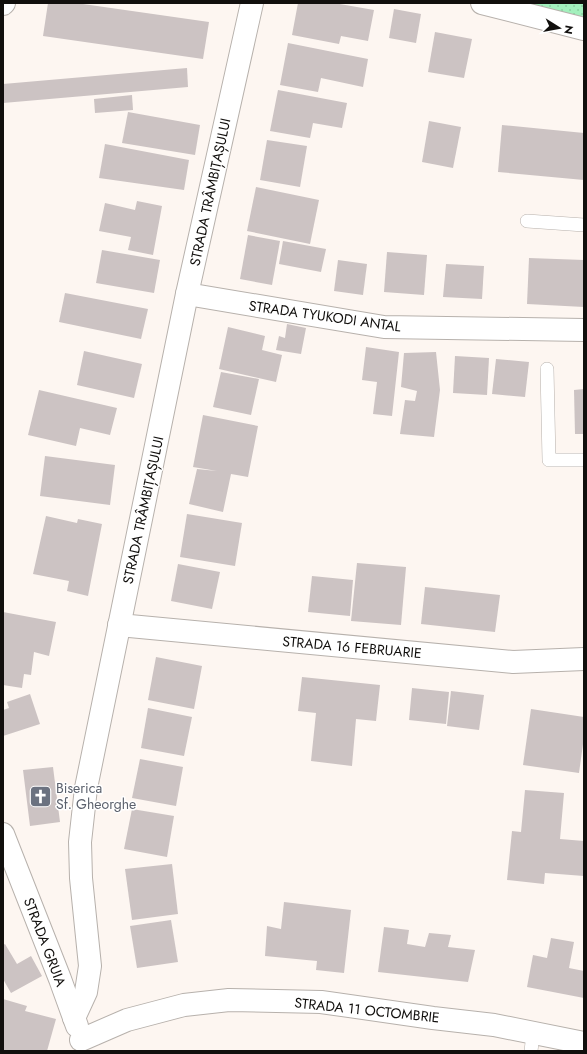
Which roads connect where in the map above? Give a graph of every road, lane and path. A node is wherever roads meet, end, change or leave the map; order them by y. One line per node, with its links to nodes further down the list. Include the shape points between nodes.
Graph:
1 (252, 3): 6 (street, STRADA TRÂMBIȚAȘULUI)
2 (482, 3): 3 (street)
3 (584, 29)
4 (527, 221): 5 (lane)
5 (584, 225)
6 (187, 294): 7 (street, STRADA TYUKODI ANTAL, via 384,327); 10 (street, STRADA TRÂMBIȚAȘULUI)
7 (584, 330)
8 (547, 369): 9 (lane, via 549,460)
9 (584, 460)
10 (119, 625): 11 (street, STRADA 16 FEBRUARIE, via 513,662); 13 (street, STRADA TRÂMBIȚAȘULUI, via 86,796 80,842 90,966 86,992)
11 (584, 659)
12 (3, 834): 13 (street, STRADA GRUIA)
13 (74, 1018): 16 (street, STRADA GRUIA)
14 (532, 1042): 15 (street, STRADA 11 OCTOMBRIE); 16 (street, STRADA 11 OCTOMBRIE, via 494,1025 321,1002 229,1000 184,1005 127,1020)
15 (584, 1043)
16 (84, 1045)

